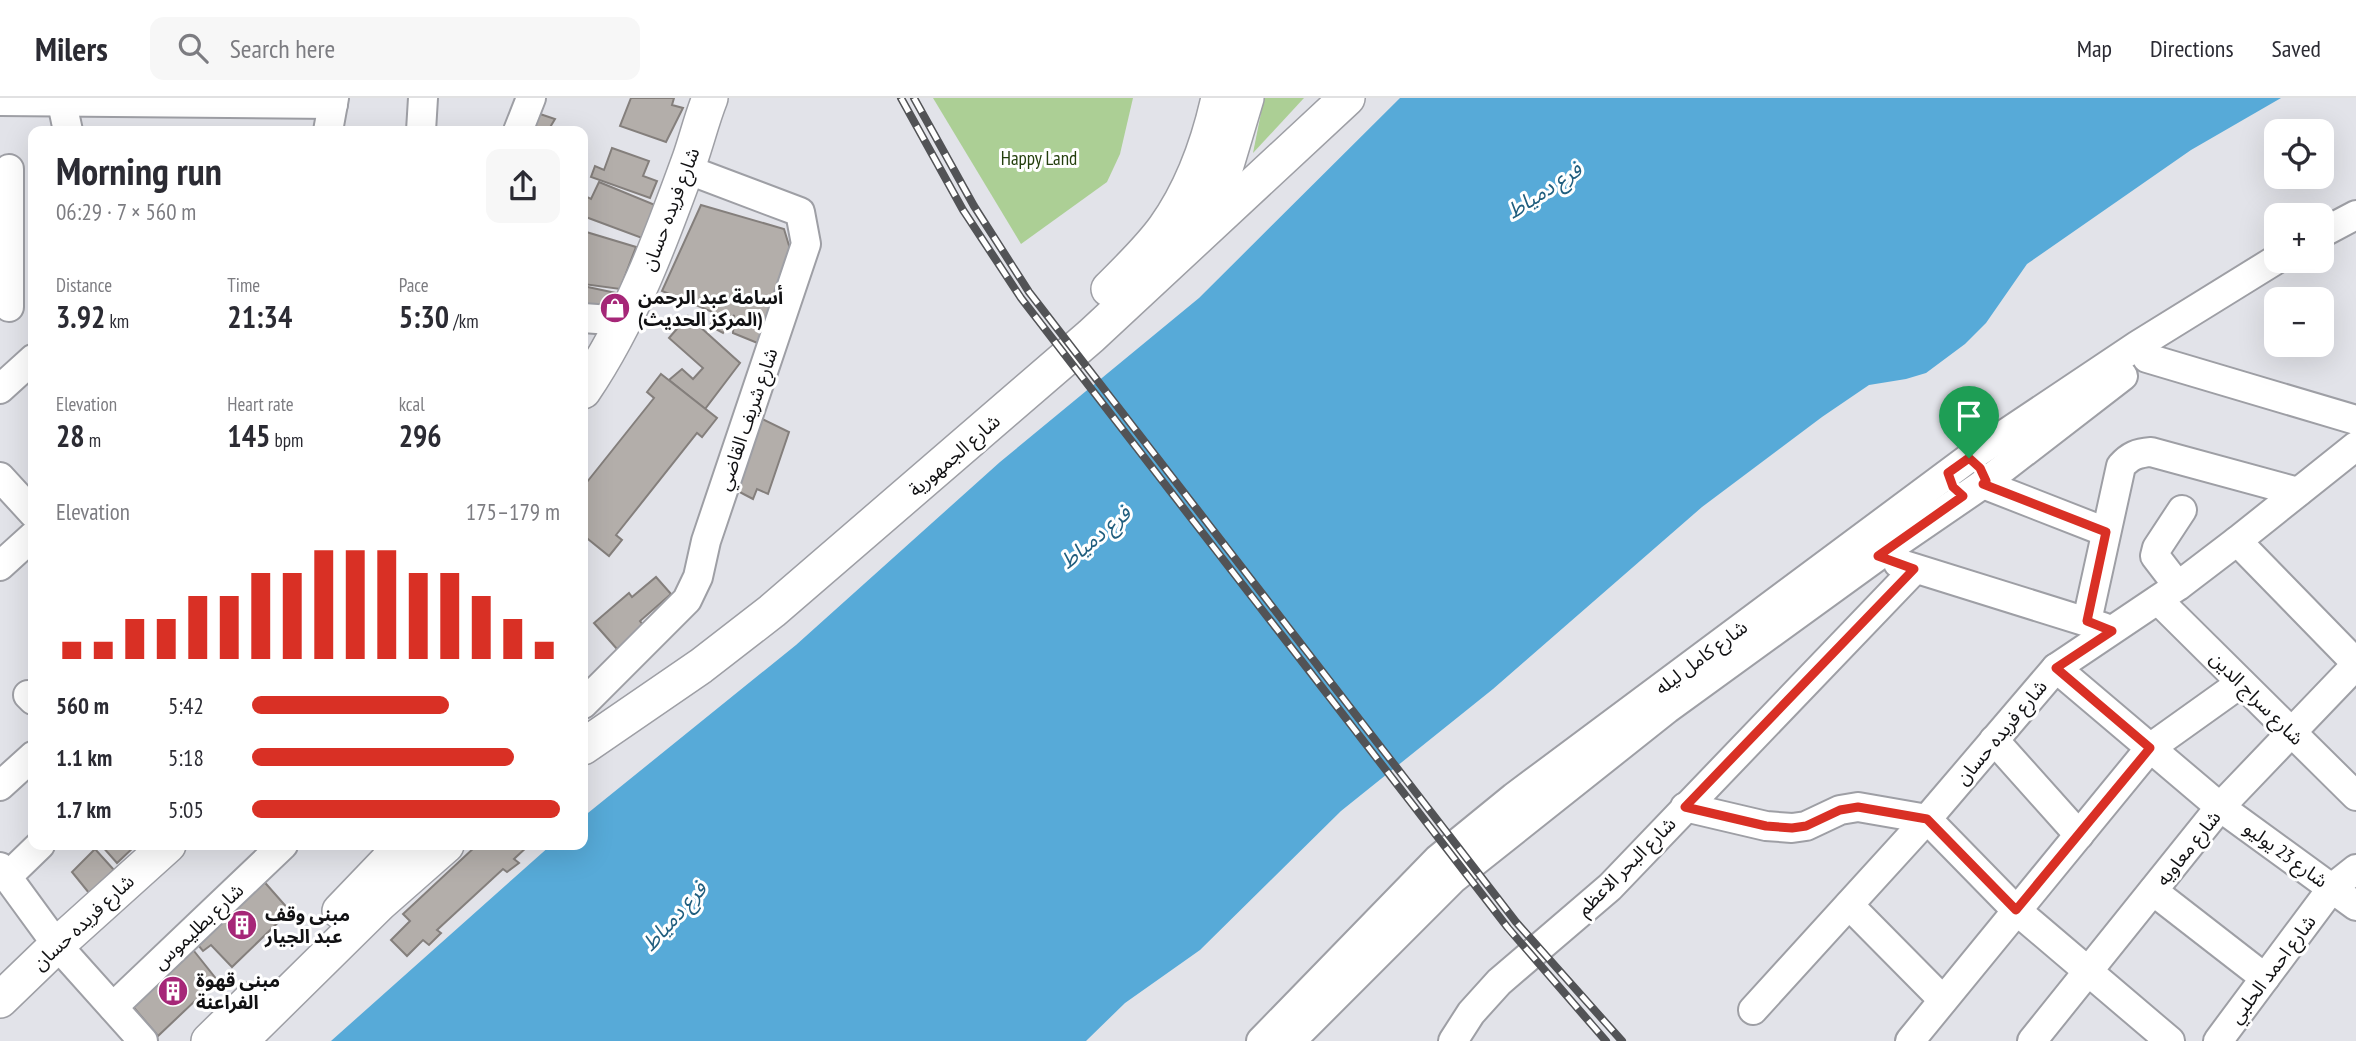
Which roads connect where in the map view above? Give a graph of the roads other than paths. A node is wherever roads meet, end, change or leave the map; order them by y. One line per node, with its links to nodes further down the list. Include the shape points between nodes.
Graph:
1 (423, 98): 11 (street)
2 (531, 98): 12 (street)
3 (710, 98): 14 (main road, شارع فريده حسان)
4 (1219, 98): 47 (main road, شارع الجمهورية, via 1201,159 1165,228 1078,321 760,596)
5 (1246, 98): 17 (main road, شارع الجمهورية, via 1226,165)
6 (1347, 98): 17 (main road)
7 (62, 100): 8 (street); 9 (street); 10 (street)
8 (0, 101)
9 (335, 119)
10 (67, 126)
11 (421, 126)
12 (520, 126)
13 (14, 169): 18 (street)
14 (686, 169): 23 (main road, شارع فريده حسان); 46 (street, شارع شريف القاضي, via 800,212 806,244 687,600)
15 (2356, 215): 16 (street)
16 (2334, 227)
17 (1197, 236): 50 (main road, شارع الجمهورية, via 1091,336 772,611)
18 (14, 258): 20 (street)
19 (2264, 266): 22 (street, شارع كامل ليله)
20 (14, 307)
21 (588, 318): 23 (street)
22 (2178, 320): 24 (street, شارع كامل ليله); 31 (street, شارع كامل ليله)
23 (624, 321): 26 (main road, شارع فريده حسان)
24 (2147, 358): 28 (street); 31 (street, شارع كامل ليله)
25 (28, 364): 27 (street)
26 (588, 382)
27 (0, 389)
28 (2356, 420)
29 (2353, 455): 32 (street, شارع فريده حسان)
30 (0, 477): 33 (street)
31 (1970, 479): 35 (street); 38 (street, شارع كامل ليله); 81 (street, شارع كامل ليله, via 1525,788 1438,859)
32 (2298, 492): 35 (street, via 2151,452 2139,453 2121,466); 37 (street, شارع فريده حسان)
33 (28, 508)
34 (2182, 510): 41 (street, شارع سراج الدين, via 2155,552)
35 (2106, 532): 42 (street)
36 (28, 541): 39 (street)
37 (2237, 541): 41 (street, شارع فريده حسان); 43 (street)
38 (1878, 556): 40 (street); 82 (street, شارع كامل ليله, via 1667,709 1453,879)
39 (0, 566)
40 (1914, 569): 42 (street); 55 (street, شارع البحر الاعظم)
41 (2168, 593): 42 (street, شارع فريده حسان); 45 (street, شارع سراج الدين)
42 (2099, 626): 44 (street, شارع فريده حسان)
43 (2356, 664): 48 (street, شارع معاويه)
44 (2056, 668): 49 (street, شارع فريده حسان); 51 (street, شارع 23 يوليو)
45 (2241, 683): 48 (street, شارع سراج الدين); 51 (street)
46 (588, 699)
47 (588, 721)
48 (2291, 733): 54 (street, شارع سراج الدين); 56 (street, شارع معاويه)
49 (1994, 740): 57 (street, شارع فريده حسان); 58 (street)
50 (588, 744)
51 (2150, 748): 56 (street, شارع 23 يوليو); 58 (street)
52 (28, 761): 53 (street)
53 (0, 786)
54 (2356, 796)
55 (1685, 807): 57 (street, via 1792,828 1858,807); 83 (street, شارع البحر الاعظم, via 1610,887 1499,982)
56 (2220, 807): 66 (street, شارع 23 يوليو); 67 (street, شارع معاويه)
57 (1927, 819): 68 (street, شارع فريده حسان); 70 (street)
58 (2079, 835): 70 (street)
59 (33, 850): 65 (street)
60 (162, 850): 71 (main road, شارع فريده حسان)
61 (278, 850): 76 (street, شارع بطليموس)
62 (440, 850): 80 (main road)
63 (387, 851): 79 (main road, via 330,922)
64 (2356, 869): 66 (street, شارع احمد الحلبي)
65 (4, 872): 71 (street)
66 (2332, 888): 69 (street, شارع 23 يوليو); 73 (street, شارع احمد الحلبي)
67 (2153, 891): 72 (street, شارع معاويه); 73 (street)
68 (1849, 905): 75 (street); 77 (street, شارع فريده حسان)
69 (2356, 906)
70 (2016, 910): 72 (street); 75 (street)
71 (57, 945): 74 (main road, شارع فريده حسان); 76 (street)
72 (2088, 972): 85 (street, شارع معاويه); 86 (street)
73 (2265, 978): 87 (street, شارع احمد الحلبي)
74 (0, 1000)
75 (1943, 1000): 84 (street)
76 (113, 1007): 78 (street)
77 (1753, 1010)
78 (143, 1041)
79 (209, 1041)
80 (240, 1041)
81 (1261, 1041)
82 (1291, 1041)
83 (1453, 1041)
84 (1910, 1041)
85 (2032, 1041)
86 (2170, 1041)
87 (2218, 1041)

